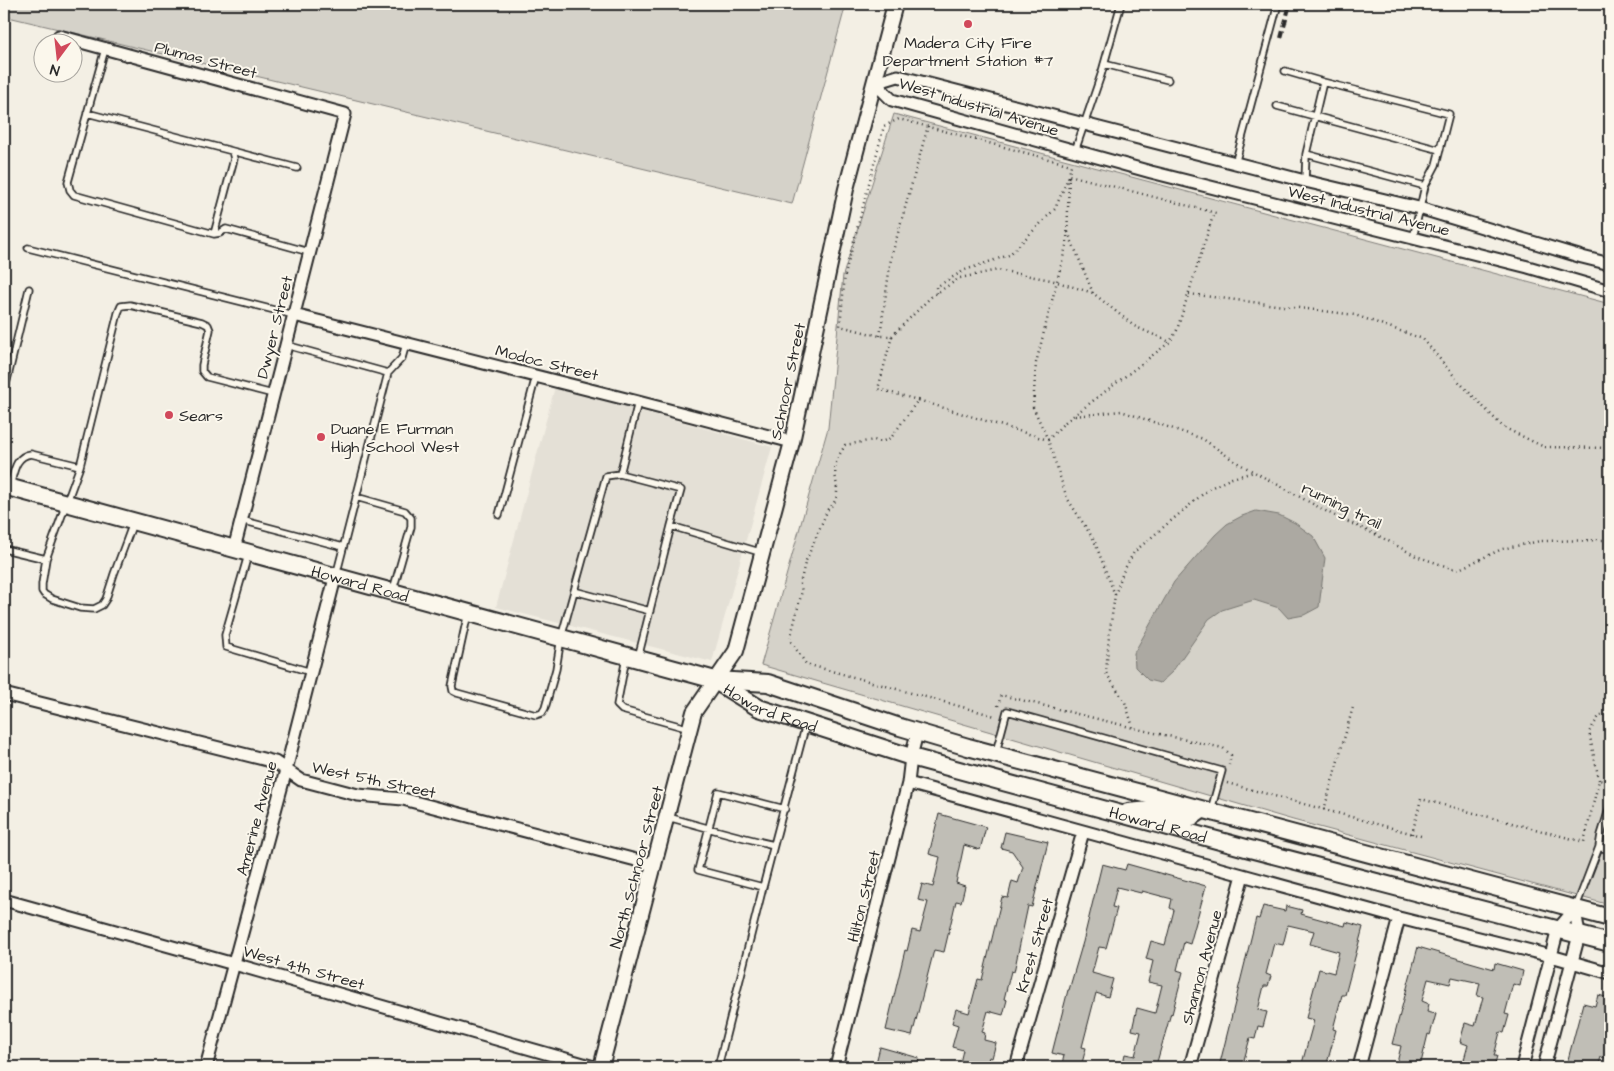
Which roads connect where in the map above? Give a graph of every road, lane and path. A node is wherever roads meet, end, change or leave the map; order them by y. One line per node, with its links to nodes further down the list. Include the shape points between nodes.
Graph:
1 (895, 4): 10 (street, Schnoor Street)
2 (1121, 4): 6 (lane)
3 (1278, 4): 21 (lane)
4 (82, 42): 5 (street, Plumas Street)
5 (105, 49): 12 (lane); 13 (street, Plumas Street)
6 (1104, 64): 8 (lane); 15 (lane)
7 (1285, 72): 9 (lane)
8 (1168, 80)
9 (1323, 82): 14 (lane); 17 (lane, via 1449,114)
10 (875, 83): 15 (street, West Industrial Avenue, via 898,76); 19 (street, West Industrial Avenue, via 892,100); 53 (street, Schnoor Street, via 846,189)
11 (1277, 106): 14 (lane)
12 (87, 114): 18 (lane); 28 (lane, via 68,182 74,195)
13 (345, 114): 31 (street, Dwyer Street)
14 (1315, 116): 17 (lane); 20 (lane)
15 (1084, 124): 19 (lane); 21 (street, West Industrial Avenue)
16 (928, 126): 23 (path, via 1071,165); 40 (path, via 891,258); 40 (path, via 899,119 884,126 845,275 840,326)
17 (1440, 150): 25 (lane)
18 (232, 151): 22 (lane); 28 (lane, via 234,159)
19 (1075, 151): 29 (street, West Industrial Avenue)
20 (1306, 154): 24 (lane); 25 (lane)
21 (1235, 164): 24 (street, West Industrial Avenue)
22 (297, 168)
23 (1069, 175): 27 (path); 36 (path, via 1055,209 1009,255 965,270 936,287); 38 (path, via 1216,213)
24 (1304, 181): 26 (street, West Industrial Avenue)
25 (1425, 186): 26 (lane)
26 (1419, 208): 29 (lane); 32 (street, West Industrial Avenue)
27 (1067, 230): 33 (path); 37 (path)
28 (214, 234): 31 (lane, via 226,229)
29 (1414, 238): 35 (street, West Industrial Avenue)
30 (28, 248): 39 (lane)
31 (309, 252): 39 (street, Dwyer Street)
32 (1610, 264)
33 (1056, 281): 36 (path, via 998,270 960,278); 37 (path); 52 (path, via 1036,363 1033,407)
34 (30, 289): 47 (lane)
35 (1610, 291)
36 (937, 292): 41 (path)
37 (1093, 293): 42 (path, via 1134,326)
38 (1189, 294): 42 (path); 54 (path, via 1354,315 1423,339 1460,384 1503,427 1544,447)
39 (294, 315): 43 (street, Modoc Street); 44 (street, Dwyer Street)
40 (880, 336): 41 (path)
41 (892, 336): 49 (path, via 878,389)
42 (1170, 342): 51 (path)
43 (406, 344): 45 (lane, via 402,358); 46 (street, Modoc Street)
44 (286, 345): 45 (lane); 48 (street, Dwyer Street)
45 (388, 373): 59 (lane)
46 (536, 376): 50 (street, Modoc Street); 61 (lane)
47 (4, 393)
48 (274, 394): 55 (lane, via 207,377 202,365 210,330 208,325 130,305 121,306); 62 (street, Dwyer Street)
49 (918, 400): 52 (path); 85 (path, via 891,438 846,445 836,463 834,505 828,509 805,563 800,584 802,592 790,640 806,664 995,717 1001,695)
50 (638, 402): 53 (street, Modoc Street); 57 (lane)
51 (1073, 416): 52 (path); 56 (path, running trail, via 1121,411 1203,439)
52 (1048, 440): 74 (path, via 1067,498 1094,540)
53 (792, 442): 69 (street, Schnoor Street)
54 (1610, 448)
55 (80, 466): 58 (lane, via 24,455 18,460); 60 (lane)
56 (1254, 472): 65 (path, running trail, via 1416,556 1457,570 1502,549 1540,541); 74 (path, via 1210,488 1134,552)
57 (620, 474): 64 (lane, via 681,490); 72 (lane, via 606,476)
58 (7, 487): 60 (main road, Howard Road)
59 (356, 498): 66 (lane); 73 (lane, via 405,511 411,518)
60 (66, 504): 63 (main road, Howard Road); 70 (lane)
61 (499, 515)
62 (242, 520): 66 (lane); 68 (street, Dwyer Street)
63 (134, 522): 68 (main road, Howard Road); 70 (lane, via 106,600 94,609 80,608 44,594 42,584)
64 (671, 526): 69 (lane); 75 (lane)
65 (1610, 540)
66 (343, 547): 71 (lane)
67 (4, 549): 70 (lane)
68 (241, 551): 71 (main road, Howard Road); 79 (lane, via 240,583 225,635 226,647)
69 (762, 553): 80 (street, Schnoor Street, via 736,651)
70 (46, 559)
71 (335, 578): 73 (main road, Howard Road); 79 (street, Amerine Avenue)
72 (574, 591): 75 (lane); 77 (lane)
73 (392, 592): 76 (main road, Howard Road)
74 (1115, 595): 85 (path, via 1106,673 1125,702)
75 (650, 611): 78 (lane)
76 (468, 613): 77 (main road, Howard Road); 77 (lane, via 453,690 527,713 536,715 545,708)
77 (561, 638): 78 (main road, Howard Road)
78 (632, 658): 80 (main road, Howard Road); 86 (lane, via 617,705 622,710)
79 (311, 672): 90 (street, Amerine Avenue)
80 (715, 680): 84 (main road, Howard Road, via 759,708); 86 (street, North Schnoor Street, via 694,712); 87 (main road, Howard Road, via 768,683)
81 (4, 694): 90 (street, West 5th Street, via 275,762)
82 (1353, 708): 98 (path)
83 (1610, 716): 92 (path, via 1600,715 1589,732)
84 (806, 723): 89 (main road, Howard Road); 97 (lane)
85 (1133, 727): 91 (path, via 1223,748 1231,755)
86 (690, 729): 101 (street, North Schnoor Street)
87 (917, 733): 88 (main road, Howard Road); 89 (street, Hilton Street)
88 (996, 755): 99 (main road, Howard Road); 99 (lane, via 1007,711 1222,771)
89 (911, 756): 94 (street, Hilton Street); 100 (main road, Howard Road)
90 (286, 770): 109 (street, West 5th Street, via 301,780 358,795 403,799); 121 (street, Amerine Avenue)
91 (1227, 773)
92 (1599, 780): 95 (path); 104 (path, via 1584,842 1421,800)
93 (1224, 782): 98 (path)
94 (908, 783): 103 (street); 127 (street, Hilton Street)
95 (1610, 783)
96 (1610, 806): 107 (lane)
97 (784, 809): 102 (lane, via 718,792); 106 (lane)
98 (1324, 810): 104 (path)
99 (1206, 811): 100 (main road, via 1192,817 1177,817 1151,810); 113 (main road, Howard Road)
100 (1116, 813): 116 (main road, Howard Road)
101 (668, 817): 102 (lane); 109 (street, North Schnoor Street)
102 (709, 828): 106 (lane); 111 (lane, via 698,870)
103 (1083, 832): 110 (street); 128 (street, Krest Street)
104 (1412, 834): 105 (path)
105 (1421, 836)
106 (774, 845): 111 (lane)
107 (1599, 847): 108 (lane); 113 (lane)
108 (1610, 850)
109 (655, 865): 125 (street, North Schnoor Street)
110 (1243, 874): 114 (street); 129 (street, Shannon Avenue)
111 (763, 887): 126 (lane)
112 (4, 900): 121 (street, West 4th Street)
113 (1575, 909): 115 (main road, Howard Road); 116 (street); 117 (street)
114 (1399, 918): 119 (street); 130 (street)
115 (1610, 918)
116 (1558, 929): 117 (main road, Howard Road); 119 (street)
117 (1579, 935): 118 (main road, Howard Road); 120 (street)
118 (1610, 943)
119 (1551, 956): 120 (street); 131 (street)
120 (1572, 962): 122 (street); 132 (street)
121 (234, 964): 123 (street, Amerine Avenue); 124 (street, West 4th Street)
122 (1610, 973)
123 (206, 1067)
124 (594, 1067)
125 (601, 1067)
126 (718, 1067)
127 (836, 1067)
128 (1016, 1067)
129 (1190, 1067)
130 (1359, 1067)
131 (1522, 1067)
132 (1544, 1067)

